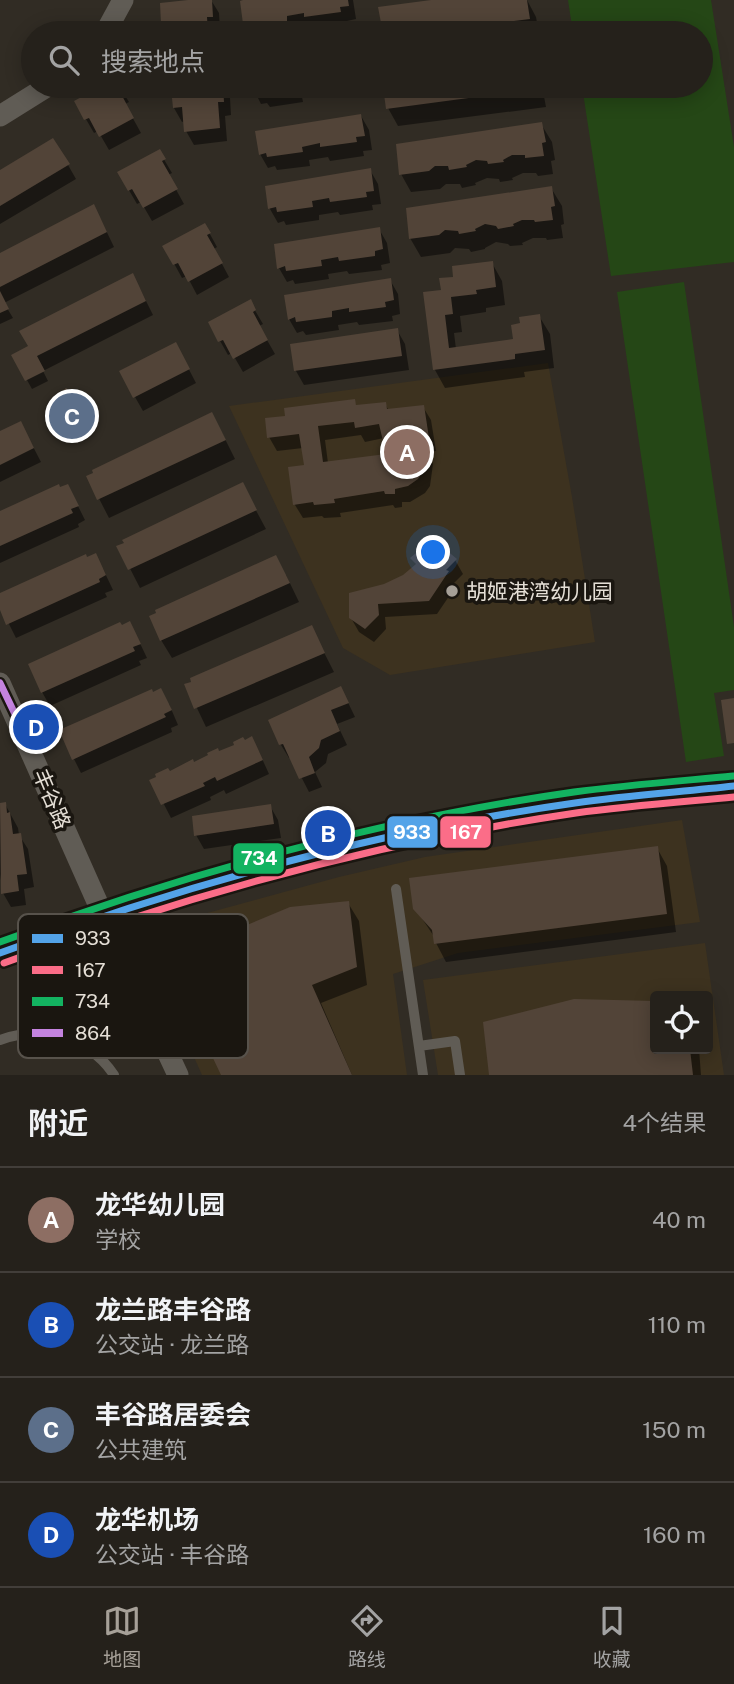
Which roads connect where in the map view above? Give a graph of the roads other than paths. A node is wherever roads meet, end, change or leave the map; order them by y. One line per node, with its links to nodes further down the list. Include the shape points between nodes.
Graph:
1 (123, 0): 2 (street)
2 (112, 21)
3 (29, 98): 4 (street)
4 (0, 116)
5 (0, 683): 8 (street, 丰谷路)
6 (734, 786): 9 (street, via 556,806 388,838 212,881)
7 (396, 889): 14 (lane)
8 (103, 914)
9 (106, 914)
10 (18, 946): 11 (street)
11 (0, 953)
12 (18, 1035): 13 (lane)
13 (0, 1040)
14 (419, 1046): 19 (lane); 20 (lane, via 455,1041)
15 (98, 1058): 17 (lane)
16 (170, 1058): 18 (street, 丰谷路)
17 (114, 1075)
18 (178, 1075)
19 (423, 1075)
20 (460, 1075)

